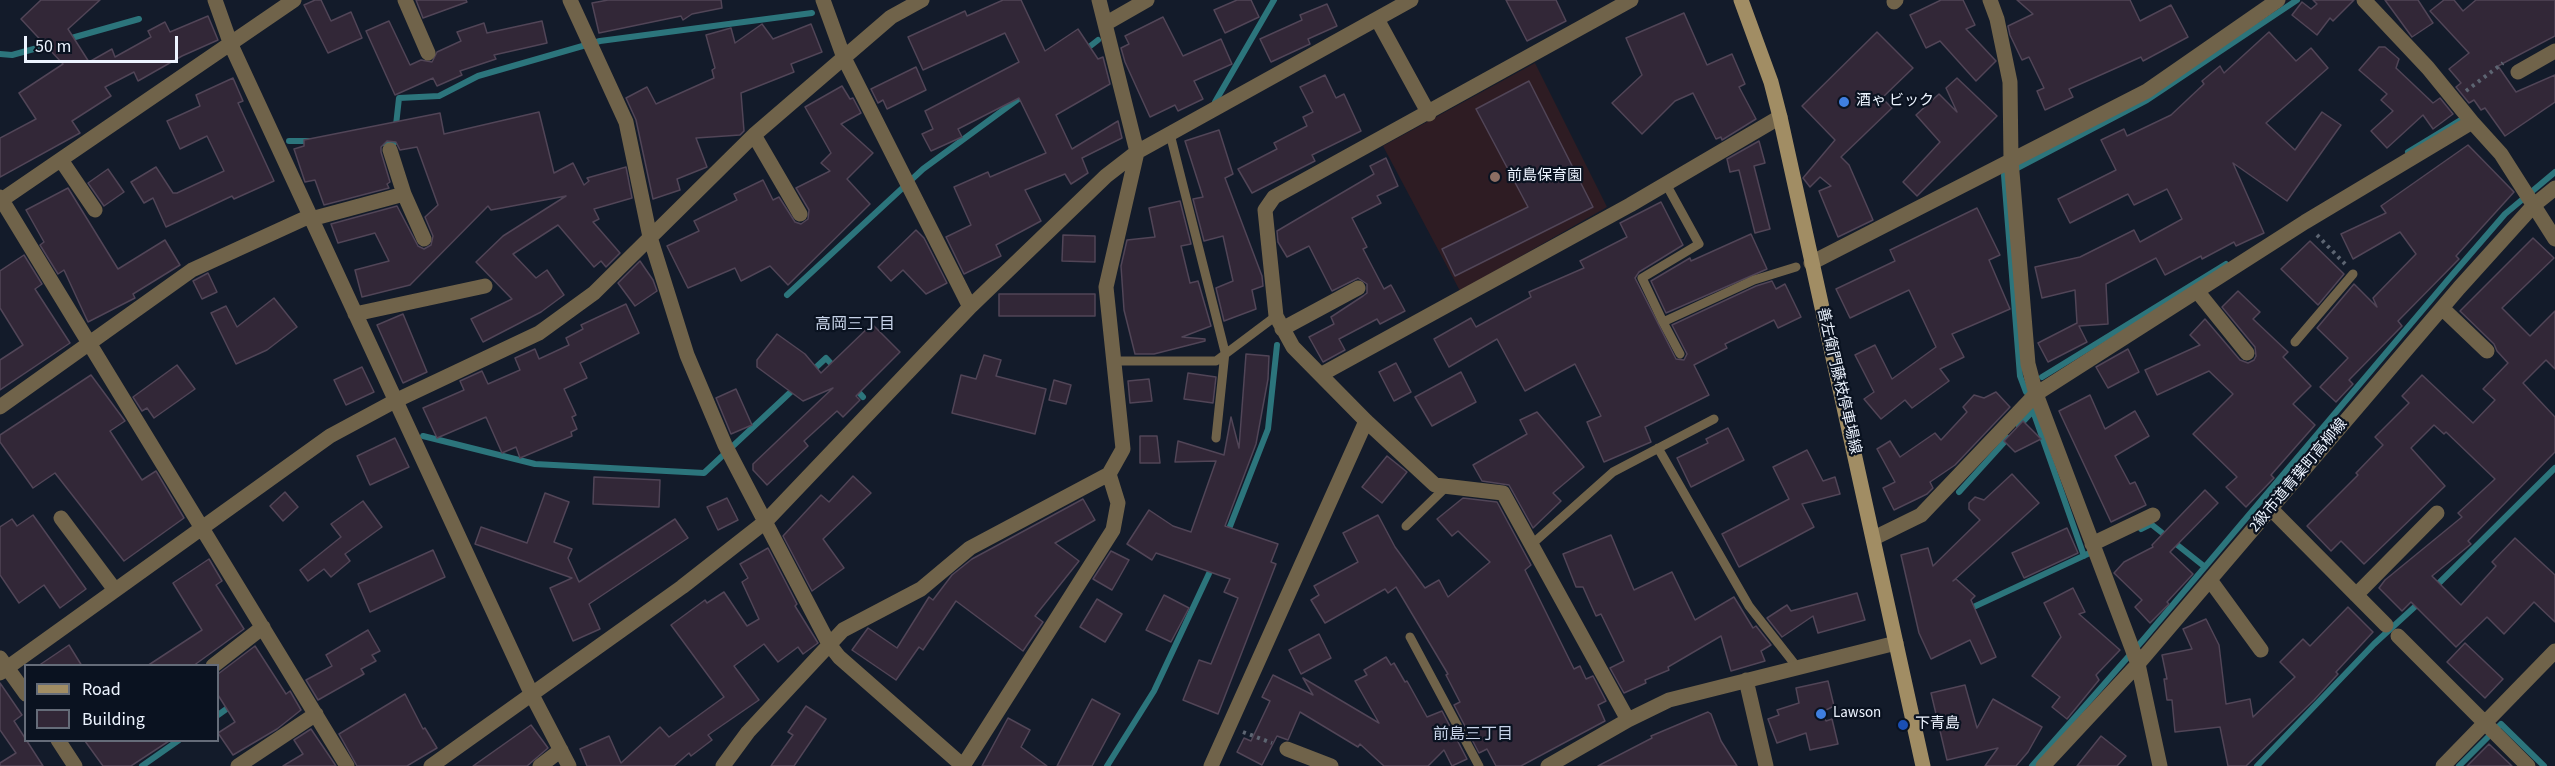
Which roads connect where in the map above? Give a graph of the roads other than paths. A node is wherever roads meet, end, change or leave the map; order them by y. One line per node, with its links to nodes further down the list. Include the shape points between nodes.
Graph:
1 (215, 0): 17 (street)
2 (294, 0): 17 (street)
3 (405, 0): 19 (street)
4 (570, 0): 39 (street, via 626,122)
5 (823, 0): 20 (street)
6 (922, 0): 20 (street, via 891,17)
7 (1099, 0): 16 (street)
8 (1147, 0): 16 (street)
9 (1411, 0): 15 (street)
10 (1631, 0): 22 (street)
11 (1741, 0): 23 (main road, 善左衛門藤枝停車場線)
12 (1990, 0): 30 (street, via 2010,82)
13 (2278, 0): 30 (street, via 2146,91)
14 (2364, 0): 24 (street)
15 (1377, 19): 22 (street); 25 (street)
16 (1105, 24): 28 (street)
17 (231, 45): 29 (street); 38 (street)
18 (2555, 51): 21 (street)
19 (428, 53)
20 (844, 58): 26 (street); 48 (street)
21 (2518, 72)
22 (1429, 114): 52 (street, via 1274,197 1265,210)
23 (1780, 117): 31 (street); 42 (main road, 善左衛門藤枝停車場線)
24 (2472, 122): 35 (street, via 2501,153); 47 (street)
25 (1170, 134): 28 (street); 56 (lane)
26 (754, 135): 37 (street); 39 (street)
27 (390, 150): 33 (street)
28 (1137, 152): 48 (street, via 1106,176); 59 (street, via 1106,287)
29 (61, 160): 34 (street); 36 (street)
30 (2011, 160): 42 (street); 61 (street, via 2028,364)
31 (1666, 184): 51 (lane, via 1699,244 1641,278); 60 (street)
32 (2555, 189): 35 (street, 2級市道青葉町高柳線)
33 (404, 194): 38 (street); 40 (street)
34 (1, 199): 54 (street)
35 (2534, 205): 41 (street); 49 (street, 2級市道青葉町高柳線)
36 (95, 210)
37 (800, 214)
38 (311, 217): 50 (street); 54 (street, via 192,270)
39 (650, 237): 62 (street, via 594,293 539,333); 74 (street, via 687,355 725,445)
40 (424, 239)
41 (2555, 239)
42 (1811, 263): 77 (main road, 善左衛門藤枝停車場線)
43 (1796, 267): 51 (lane, via 1754,280)
44 (2353, 274): 53 (lane)
45 (485, 286): 50 (street)
46 (1358, 288): 52 (street)
47 (2197, 291): 57 (street); 61 (street)
48 (970, 308): 74 (street)
49 (2442, 308): 55 (street); 70 (street, 2級市道青葉町高柳線)
50 (355, 314): 62 (street)
51 (1663, 322): 58 (lane)
52 (1279, 323): 56 (lane); 60 (street, via 1293,347)
53 (2295, 342)
54 (88, 344): 63 (street); 76 (street)
55 (2487, 351)
56 (1225, 352): 59 (lane, via 1216,361); 66 (lane)
57 (2247, 353)
58 (1680, 354)
59 (1114, 361): 68 (street, via 1123,449)
60 (1322, 374): 65 (street)
61 (2036, 394): 77 (street, via 1921,515); 78 (street)
62 (395, 401): 76 (street, via 330,436); 97 (street)
63 (0, 406)
64 (1714, 419): 67 (lane)
65 (1366, 421): 69 (street, via 1436,485); 112 (street)
66 (1216, 438)
67 (1658, 448): 79 (lane, via 1613,472); 94 (lane, via 1749,606)
68 (1109, 474): 88 (street, via 970,548 921,589 843,630); 111 (street, via 1118,503 1113,530)
69 (1447, 486): 75 (lane); 79 (street, via 1503,494)
70 (2271, 509): 80 (street, 2級市道青葉町高柳線); 82 (street)
71 (2437, 513): 82 (street)
72 (2153, 515): 78 (street)
73 (61, 518): 81 (street)
74 (765, 522): 88 (street); 97 (street)
75 (1406, 526)
76 (202, 527): 81 (street); 84 (street)
77 (1874, 538): 87 (main road, 善左衛門藤枝停車場線)
78 (2092, 544): 92 (street)
79 (1531, 545): 99 (street)
80 (2210, 580): 89 (street); 92 (street, 2級市道青葉町高柳線)
81 (115, 590): 93 (street)
82 (2356, 595): 83 (street)
83 (2386, 624)
84 (263, 627): 91 (street); 98 (street)
85 (2398, 636): 100 (street)
86 (1410, 637): 114 (lane)
87 (1896, 643): 94 (street); 117 (main road, 善左衛門藤枝停車場線)
88 (829, 644): 110 (street, via 748,732); 111 (street)
89 (2261, 650)
90 (2555, 651): 100 (street)
91 (216, 664)
92 (2138, 664): 118 (street, 2級市道青葉町高柳線); 119 (street)
93 (2, 666): 96 (street)
94 (1797, 667): 95 (street)
95 (1746, 680): 99 (street, via 1669,700); 116 (street)
96 (24, 692)
97 (532, 695): 103 (street); 107 (street)
98 (316, 714): 105 (street); 106 (street)
99 (1628, 720): 115 (street)
100 (2485, 724): 120 (street); 121 (street)
101 (59, 742): 104 (street)
102 (1287, 749): 113 (street)
103 (561, 750): 108 (street); 109 (street)
104 (75, 766)
105 (238, 766)
106 (347, 766)
107 (431, 766)
108 (540, 766)
109 (569, 766)
110 (723, 766)
111 (963, 766)
112 (1211, 766)
113 (1331, 766)
114 (1479, 766)
115 (1548, 766)
116 (1766, 766)
117 (1923, 766)
118 (2043, 766)
119 (2160, 766)
120 (2443, 766)
121 (2528, 766)

